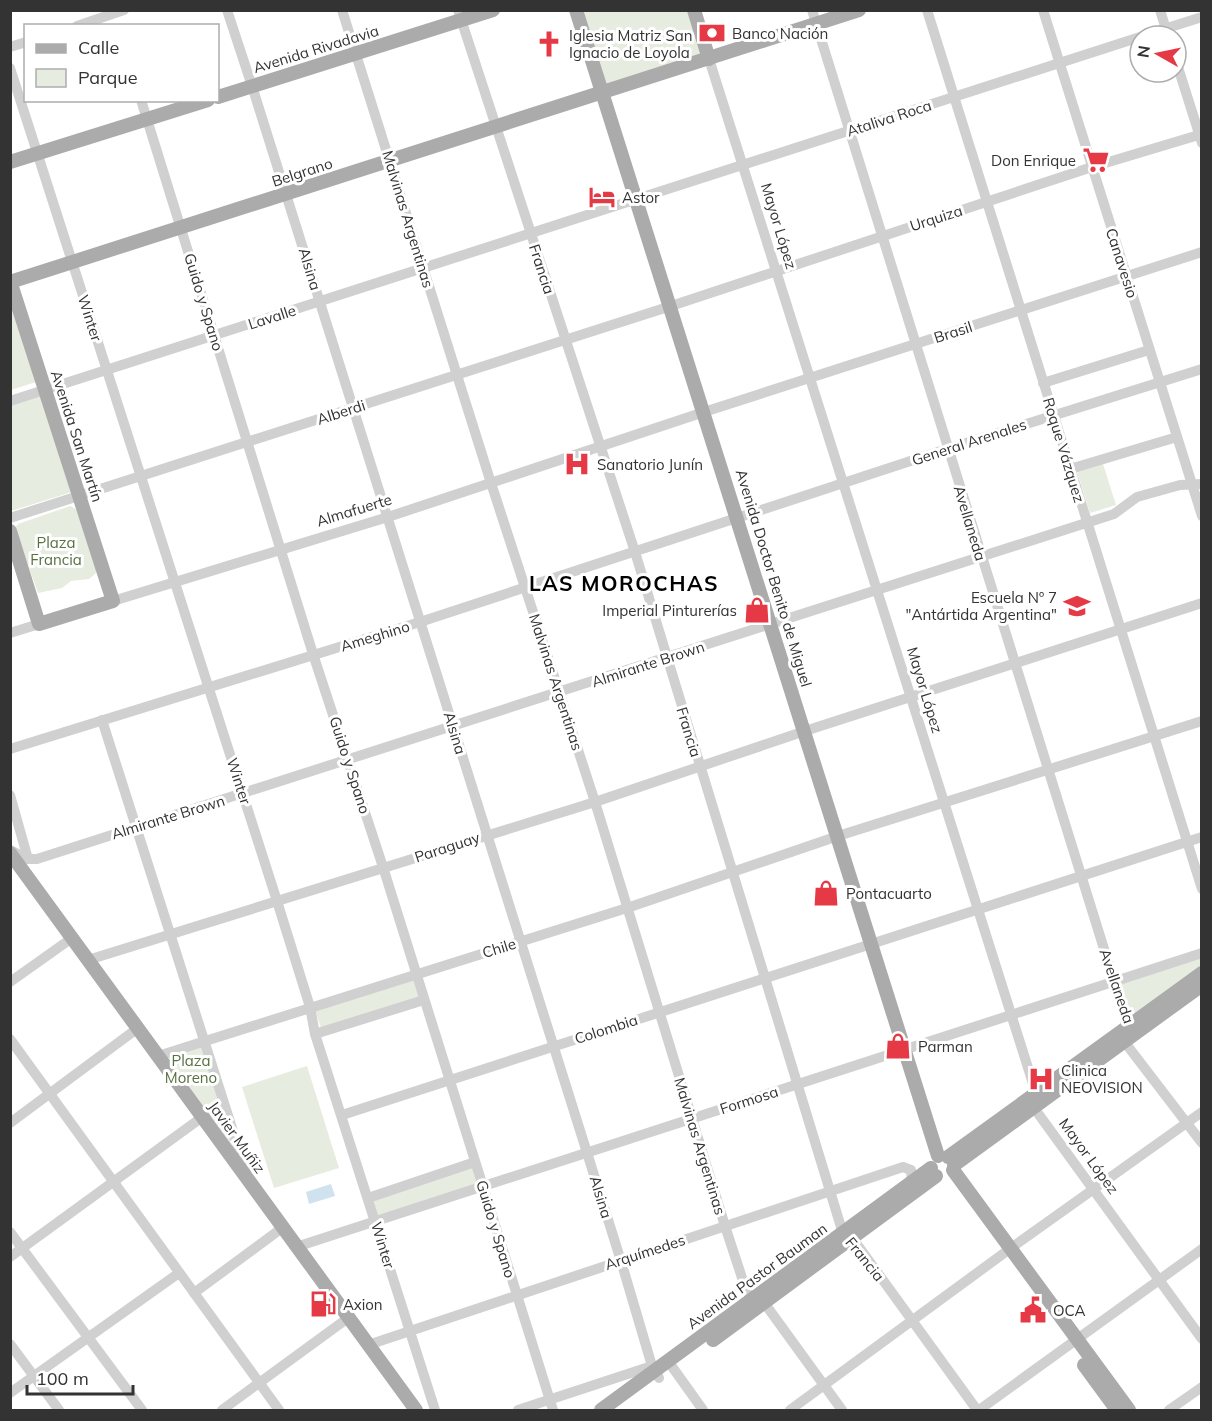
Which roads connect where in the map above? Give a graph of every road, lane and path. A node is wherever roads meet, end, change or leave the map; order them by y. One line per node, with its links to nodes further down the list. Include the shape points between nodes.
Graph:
1 (226, 10): 21 (street, Alsina)
2 (342, 10): 16 (street, Malvinas Argentinas)
3 (493, 10): 10 (main road, Avenida Rivadavia)
4 (576, 10): 22 (main road, Avenida Doctor Benito de Miguel)
5 (694, 10): 17 (main road, Mayor López)
6 (859, 10): 11 (main road, Belgrano)
7 (927, 10): 24 (street, Roque Vázquez)
8 (1043, 10): 18 (street, Canavesio)
9 (117, 12): 13 (street)
10 (460, 16): 16 (main road, Avenida Rivadavia); 28 (street, Francia)
11 (814, 17): 17 (main road, Belgrano); 29 (street, Avellaneda)
12 (1202, 17): 14 (street, Ataliva Roca)
13 (83, 24)
14 (1186, 24)
15 (1128, 40): 18 (street, Ataliva Roca)
16 (356, 54): 21 (main road, Avenida Rivadavia); 32 (street, Malvinas Argentinas)
17 (709, 59): 22 (main road, Belgrano); 34 (street, Mayor López)
18 (1059, 63): 24 (street, Ataliva Roca); 35 (street, Canavesio)
19 (10, 68): 31 (street, Winter)
20 (1184, 84): 30 (street)
21 (252, 86): 23 (main road, Avenida Rivadavia); 36 (street, Alsina)
22 (604, 94): 28 (main road, Belgrano); 37 (main road, Avenida Doctor Benito de Miguel)
23 (219, 97)
24 (954, 97): 29 (street, Ataliva Roca); 38 (street, Roque Vázquez)
25 (142, 102): 27 (street, Guido y Spano)
26 (202, 102): 27 (main road)
27 (148, 120): 31 (main road); 39 (street, Guido y Spano)
28 (496, 128): 32 (main road, Belgrano); 40 (street, Francia)
29 (849, 131): 34 (street, Ataliva Roca); 41 (street, Avellaneda)
30 (1201, 137): 35 (street, Urquiza)
31 (38, 153): 33 (main road); 43 (street, Winter)
32 (390, 161): 36 (main road, Belgrano); 44 (street, Malvinas Argentinas)
33 (10, 162)
34 (742, 165): 37 (street, Ataliva Roca); 45 (street, Mayor López)
35 (1092, 167): 38 (street, Urquiza); 46 (street, Canavesio)
36 (286, 194): 39 (main road, Belgrano); 48 (street, Alsina)
37 (637, 200): 40 (street, Lavalle); 49 (main road, Avenida Doctor Benito de Miguel)
38 (986, 202): 41 (street, Urquiza); 50 (street, Roque Vázquez)
39 (181, 227): 43 (main road, Belgrano); 51 (street, Guido y Spano)
40 (531, 234): 44 (street, Lavalle); 52 (street, Francia)
41 (882, 236): 45 (street, Urquiza); 53 (street, Avellaneda)
42 (1202, 252): 46 (street, Brasil)
43 (73, 262): 47 (main road, Belgrano); 56 (street, Winter)
44 (423, 268): 48 (street, Lavalle); 57 (street, Malvinas Argentinas)
45 (776, 271): 49 (street, Urquiza); 58 (street, Mayor López)
46 (1126, 275): 50 (street, Brasil); 54 (street, Canavesio)
47 (11, 281): 61 (main road, Avenida San Martín)
48 (320, 301): 51 (street, Lavalle); 63 (street, Alsina)
49 (671, 306): 52 (street, Alberdi); 64 (main road, Avenida Doctor Benito de Miguel)
50 (1020, 310): 53 (street, Brasil); 60 (street, Roque Vázquez)
51 (214, 336): 56 (street, Lavalle); 67 (street, Guido y Spano)
52 (566, 339): 57 (street, Alberdi); 68 (street, Francia)
53 (915, 344): 58 (street, Brasil); 69 (street, Avellaneda)
54 (1149, 350): 59 (street, Canavesio); 60 (street)
55 (1202, 369): 59 (street, General Arenales)
56 (107, 370): 61 (street, Lavalle); 71 (street, Winter)
57 (457, 374): 63 (street, Alberdi); 72 (street, Malvinas Argentinas)
58 (810, 378): 64 (street, Brasil); 73 (street, Mayor López)
59 (1160, 382): 65 (street, General Arenales); 66 (street, Canavesio)
60 (1043, 383): 65 (street, Roque Vázquez)
61 (45, 390): 62 (street, Lavalle); 75 (main road, Avenida San Martín)
62 (10, 401)
63 (353, 408): 67 (street, Alberdi); 77 (street, Alsina)
64 (704, 412): 68 (street, Almafuerte); 78 (main road, Avenida Doctor Benito de Miguel)
65 (1053, 416): 69 (street, General Arenales); 70 (street, Roque Vázquez)
66 (1177, 437): 70 (street); 74 (street, Canavesio)
67 (248, 442): 71 (street, Alberdi); 82 (street, Guido y Spano)
68 (601, 446): 72 (street, Almafuerte); 83 (street, Francia)
69 (947, 449): 73 (street, General Arenales); 84 (street, Avellaneda)
70 (1070, 469): 80 (street, Roque Vázquez)
71 (141, 476): 75 (street, Alberdi); 85 (street, Winter)
72 (491, 483): 77 (street, Almafuerte); 86 (street, Malvinas Argentinas)
73 (843, 483): 78 (street, General Arenales); 87 (street, Mayor López)
74 (1196, 484): 76 (street, Canavesio); 80 (street, Almirante Brown, via 1137,497 1117,512)
75 (79, 495): 79 (street, Alberdi); 88 (main road, Avenida San Martín)
76 (1202, 516)
77 (388, 517): 82 (street, Almafuerte); 90 (street, Alsina)
78 (737, 517): 83 (street, Ameghino); 92 (main road, Avenida Doctor Benito de Miguel)
79 (10, 518)
80 (1086, 522): 84 (street, Almirante Brown); 93 (street, Roque Vázquez)
81 (10, 531): 91 (main road)
82 (281, 549): 85 (street, Almafuerte); 95 (street, Guido y Spano)
83 (635, 552): 86 (street, Ameghino); 96 (street, Francia)
84 (981, 556): 87 (street, Almirante Brown); 97 (street, Avellaneda)
85 (175, 582): 88 (street, Almafuerte); 98 (street, Winter)
86 (525, 588): 90 (street, Ameghino); 99 (street, Malvinas Argentinas)
87 (876, 590): 92 (street, Almirante Brown); 100 (street, Mayor López)
88 (113, 601): 91 (main road, Almafuerte)
89 (1202, 603): 93 (street, Paraguay)
90 (420, 622): 95 (street, Ameghino); 103 (street, Alsina)
91 (39, 624): 94 (street, Almafuerte)
92 (771, 625): 96 (street, Almirante Brown); 104 (main road, Avenida Doctor Benito de Miguel)
93 (1120, 629): 97 (street, Paraguay); 105 (street, Roque Vázquez)
94 (10, 633)
95 (314, 654): 98 (street, Ameghino); 107 (street, Guido y Spano)
96 (667, 658): 99 (street, Almirante Brown); 108 (street, Francia)
97 (1014, 663): 100 (street, Paraguay); 109 (street, Avellaneda)
98 (209, 687): 101 (street, Ameghino); 110 (street, Winter)
99 (559, 692): 103 (street, Almirante Brown); 112 (street, Malvinas Argentinas)
100 (910, 697): 104 (street, Paraguay); 113 (street, Mayor López)
101 (102, 720): 106 (street, Ameghino); 114 (street)
102 (1202, 721): 105 (street, Chile)
103 (453, 726): 107 (street, Almirante Brown); 115 (street, Alsina)
104 (805, 731): 108 (street, Paraguay); 116 (main road, Avenida Doctor Benito de Miguel)
105 (1153, 736): 109 (street, Chile); 118 (street, Roque Vázquez)
106 (10, 749)
107 (348, 760): 110 (street, Almirante Brown); 121 (street, Guido y Spano)
108 (700, 766): 112 (street, Paraguay); 122 (street, Francia)
109 (1047, 769): 113 (street, Chile); 123 (street, Avellaneda)
110 (243, 794): 114 (street, Almirante Brown); 125 (street, Winter)
111 (10, 795): 120 (street)
112 (595, 802): 115 (street, Paraguay); 126 (street, Malvinas Argentinas)
113 (943, 802): 116 (street, Chile); 127 (street, Mayor López)
114 (136, 827): 120 (street, Almirante Brown); 128 (street)
115 (487, 834): 121 (street, Paraguay); 130 (street, Alsina)
116 (838, 836): 122 (street, Chile); 131 (main road, Avenida Doctor Benito de Miguel)
117 (1202, 837): 118 (street, Colombia)
118 (1188, 842): 123 (street, Colombia); 124 (street, Roque Vázquez)
119 (10, 852): 120 (street); 129 (main road, Javier Muñiz)
120 (28, 859)
121 (383, 867): 125 (street, Paraguay); 135 (street, Guido y Spano)
122 (732, 872): 126 (street, Chile); 136 (street, Francia)
123 (1081, 876): 127 (street, Colombia); 137 (street, Avellaneda)
124 (1202, 889)
125 (277, 901): 128 (street, Paraguay); 141 (street, Winter)
126 (627, 908): 130 (street, Chile); 142 (street, Malvinas Argentinas)
127 (977, 909): 131 (street, Colombia); 143 (street, Mayor López)
128 (170, 934): 133 (street, Paraguay); 148 (street)
129 (72, 938): 133 (main road, Javier Muñiz); 138 (street)
130 (520, 941): 135 (street, Chile); 149 (street, Alsina)
131 (871, 943): 136 (street, Colombia); 150 (main road, Avenida Doctor Benito de Miguel)
132 (1202, 953): 137 (street, Formosa)
133 (88, 960): 144 (main road, Javier Muñiz)
134 (1202, 973): 145 (main road)
135 (416, 974): 140 (street, Guido y Spano); 141 (street, Chile)
136 (765, 978): 142 (street, Colombia); 153 (street, Francia)
137 (1114, 981): 143 (street, Formosa); 145 (street, Avellaneda)
138 (10, 982)
139 (1202, 984): 145 (main road)
140 (424, 1000): 146 (street); 152 (street, Guido y Spano)
141 (310, 1008): 146 (street, Winter); 148 (street, Chile)
142 (659, 1012): 149 (street, Colombia); 160 (street, Malvinas Argentinas)
143 (1010, 1015): 150 (street, Formosa); 155 (street, Mayor López)
144 (138, 1028): 151 (main road, Javier Muñiz); 154 (street)
145 (1126, 1033): 155 (main road); 162 (street, Avellaneda)
146 (315, 1034): 158 (street, Winter)
147 (10, 1039): 154 (street)
148 (204, 1041): 151 (street, Chile); 156 (street)
149 (554, 1046): 152 (street, Colombia); 164 (street, Alsina)
150 (905, 1049): 153 (street, Formosa); 166 (main road, Avenida Doctor Benito de Miguel)
151 (158, 1056): 159 (main road, Javier Muñiz)
152 (449, 1080): 158 (street, Colombia); 165 (street, Guido y Spano)
153 (797, 1084): 160 (street, Formosa); 171 (street, Francia)
154 (50, 1094): 161 (street); 167 (street)
155 (1036, 1099): 166 (main road); 172 (street, Mayor López, via 1037,1112)
156 (223, 1102): 159 (street); 168 (street)
157 (1202, 1112): 162 (street)
158 (342, 1115): 173 (street, Winter)
159 (202, 1117): 167 (street); 168 (main road, Javier Muñiz)
160 (692, 1118): 164 (street, Formosa); 175 (street, Malvinas Argentinas)
161 (10, 1123)
162 (1187, 1123): 163 (street, Avellaneda); 172 (street)
163 (1202, 1143)
164 (587, 1153): 170 (street, Formosa); 184 (street, Alsina)
165 (475, 1162): 170 (street, Guido y Spano); 173 (street)
166 (944, 1167): 169 (main road, Avenida Pastor Bauman); 178 (main road, Avenida Pastor Bauman); 182 (main road, Avenida Doctor Benito de Miguel)
167 (113, 1181): 180 (street); 185 (street)
168 (248, 1181): 176 (main road, Javier Muñiz)
169 (912, 1182): 171 (street, Arquímedes, via 911,1170 903,1167); 178 (main road, Avenida Pastor Bauman)
170 (483, 1187): 174 (street, Formosa); 188 (street, Guido y Spano)
171 (830, 1191): 175 (street, Arquímedes); 178 (street, Francia)
172 (1094, 1191): 182 (street); 186 (street, Mayor López)
173 (368, 1198): 174 (street, Winter)
174 (375, 1222): 179 (street, Formosa); 192 (street, Winter)
175 (725, 1226): 184 (street, Arquímedes); 189 (street, Malvinas Argentinas)
176 (282, 1228): 179 (main road, Javier Muñiz); 187 (street)
177 (10, 1232): 180 (street)
178 (848, 1236): 189 (main road, Avenida Pastor Bauman); 191 (street, Francia)
179 (296, 1247): 190 (main road, Javier Muñiz)
180 (22, 1248): 183 (street); 193 (street)
181 (1202, 1249): 186 (street)
182 (1007, 1251): 191 (street); 195 (main road, Avenida Doctor Benito de Miguel)
183 (10, 1257)
184 (621, 1261): 188 (street, Arquímedes); 199 (street, Alsina)
185 (179, 1273): 187 (street); 193 (street)
186 (1159, 1280): 194 (street, Mayor López); 195 (street)
187 (194, 1293): 201 (street)
188 (517, 1295): 192 (street, Arquímedes); 205 (street, Guido y Spano)
189 (757, 1302): 198 (main road, Avenida Pastor Bauman); 202 (street, Malvinas Argentinas)
190 (348, 1318): 197 (main road, Javier Muñiz); 201 (street)
191 (913, 1322): 202 (street); 218 (street, Francia)
192 (409, 1331): 197 (street, Arquímedes); 206 (street, Winter)
193 (88, 1338): 200 (street); 208 (street)
194 (1202, 1339)
195 (1073, 1342): 218 (street); 219 (main road, Avenida Doctor Benito de Miguel); 220 (main road, Avenida Doctor Benito de Miguel)
196 (10, 1344): 200 (street)
197 (368, 1345): 211 (main road, Javier Muñiz)
198 (671, 1365): 199 (main road, Avenida Pastor Bauman); 215 (street)
199 (655, 1372): 205 (street); 213 (main road, Avenida Pastor Bauman); 214 (main road, Avenida Pastor Bauman)
200 (34, 1377): 204 (street); 207 (street)
201 (259, 1383): 209 (street); 210 (street)
202 (824, 1385): 216 (street); 217 (street, Malvinas Argentinas)
203 (1202, 1387): 221 (street)
204 (10, 1394)
205 (552, 1405): 212 (street)
206 (433, 1406): 211 (street)
207 (59, 1410)
208 (142, 1410)
209 (222, 1410)
210 (279, 1410)
211 (414, 1410)
212 (518, 1410)
213 (601, 1410)
214 (616, 1410)
215 (703, 1410)
216 (790, 1410)
217 (842, 1410)
218 (978, 1410)
219 (1117, 1410)
220 (1129, 1410)
221 (1170, 1410)

